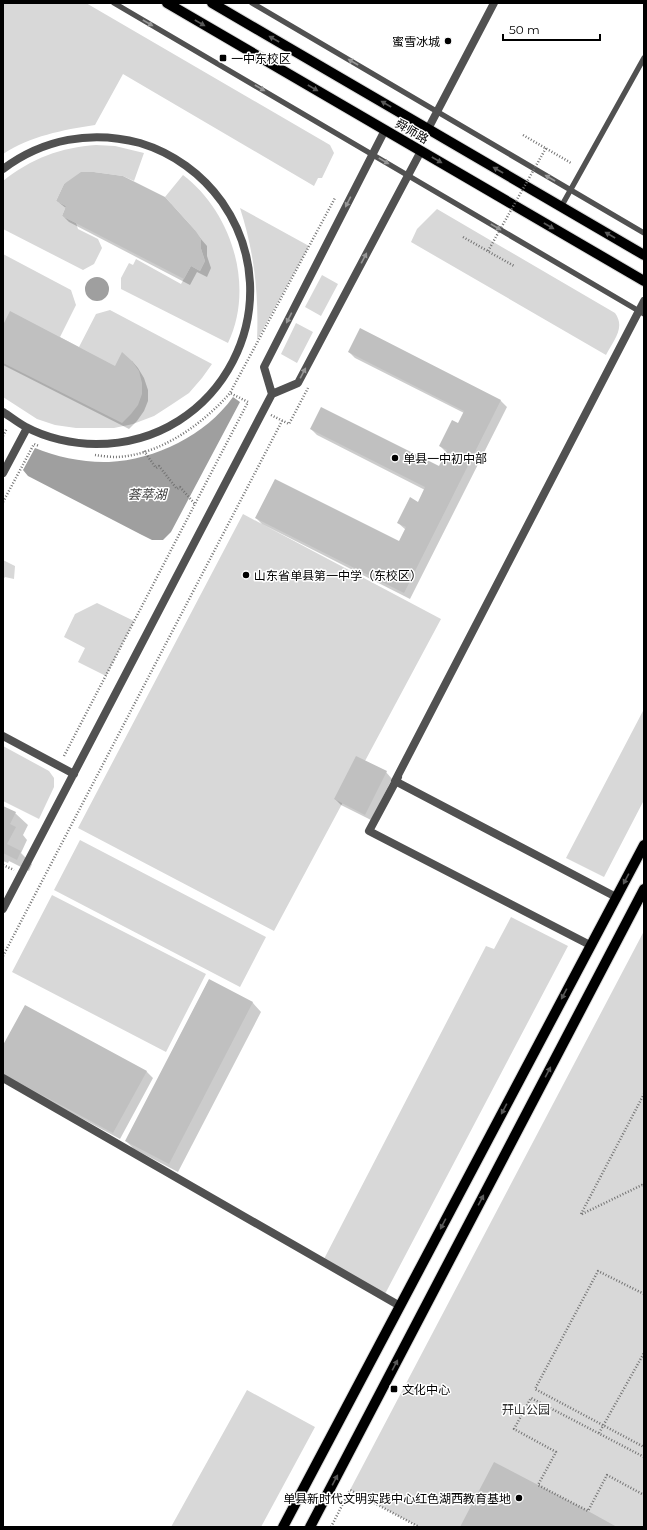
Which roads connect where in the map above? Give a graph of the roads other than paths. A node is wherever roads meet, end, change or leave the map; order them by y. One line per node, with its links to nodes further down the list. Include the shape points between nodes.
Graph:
1 (114, 3): 10 (lane, one-way to 10)
2 (167, 3): 8 (main road, 舜师路, one-way to 8)
3 (212, 3): 7 (main road, 舜师路, one-way to 3)
4 (252, 3): 13 (lane, one-way to 4)
5 (494, 3): 7 (street)
6 (644, 58): 12 (lane)
7 (428, 129): 12 (main road, 舜师路, one-way to 7)
8 (385, 130): 9 (main road, 舜师路); 10 (street)
9 (421, 151): 15 (main road, 舜师路, one-way to 15); 18 (street, one-way to 9, via 298,383)
10 (372, 154): 17 (lane, one-way to 17); 18 (street, one-way to 18, via 264,367)
11 (3, 169): 20 (street, via 18,157 51,143 86,136 121,138 155,148 186,165 213,189 229,212 246,251 251,286 248,321 237,355 219,385 194,410 164,429 131,441 96,444 60,440)
12 (561, 207): 14 (main road, 舜师路, one-way to 12)
13 (644, 233)
14 (644, 255)
15 (644, 281)
16 (644, 301): 24 (street)
17 (644, 314)
18 (272, 394): 23 (street)
19 (3, 412): 20 (street)
20 (27, 428): 21 (street)
21 (3, 473)
22 (3, 736): 23 (street)
23 (74, 774): 28 (street)
24 (399, 774): 27 (street, via 396,781); 29 (street, via 369,830)
25 (644, 844): 27 (main road, one-way to 27)
26 (644, 889): 33 (main road, one-way to 26)
27 (616, 897): 29 (main road)
28 (3, 909)
29 (590, 945): 31 (main road, one-way to 31)
30 (3, 1078): 31 (street)
31 (400, 1306): 32 (main road)
32 (283, 1527)
33 (310, 1527)

